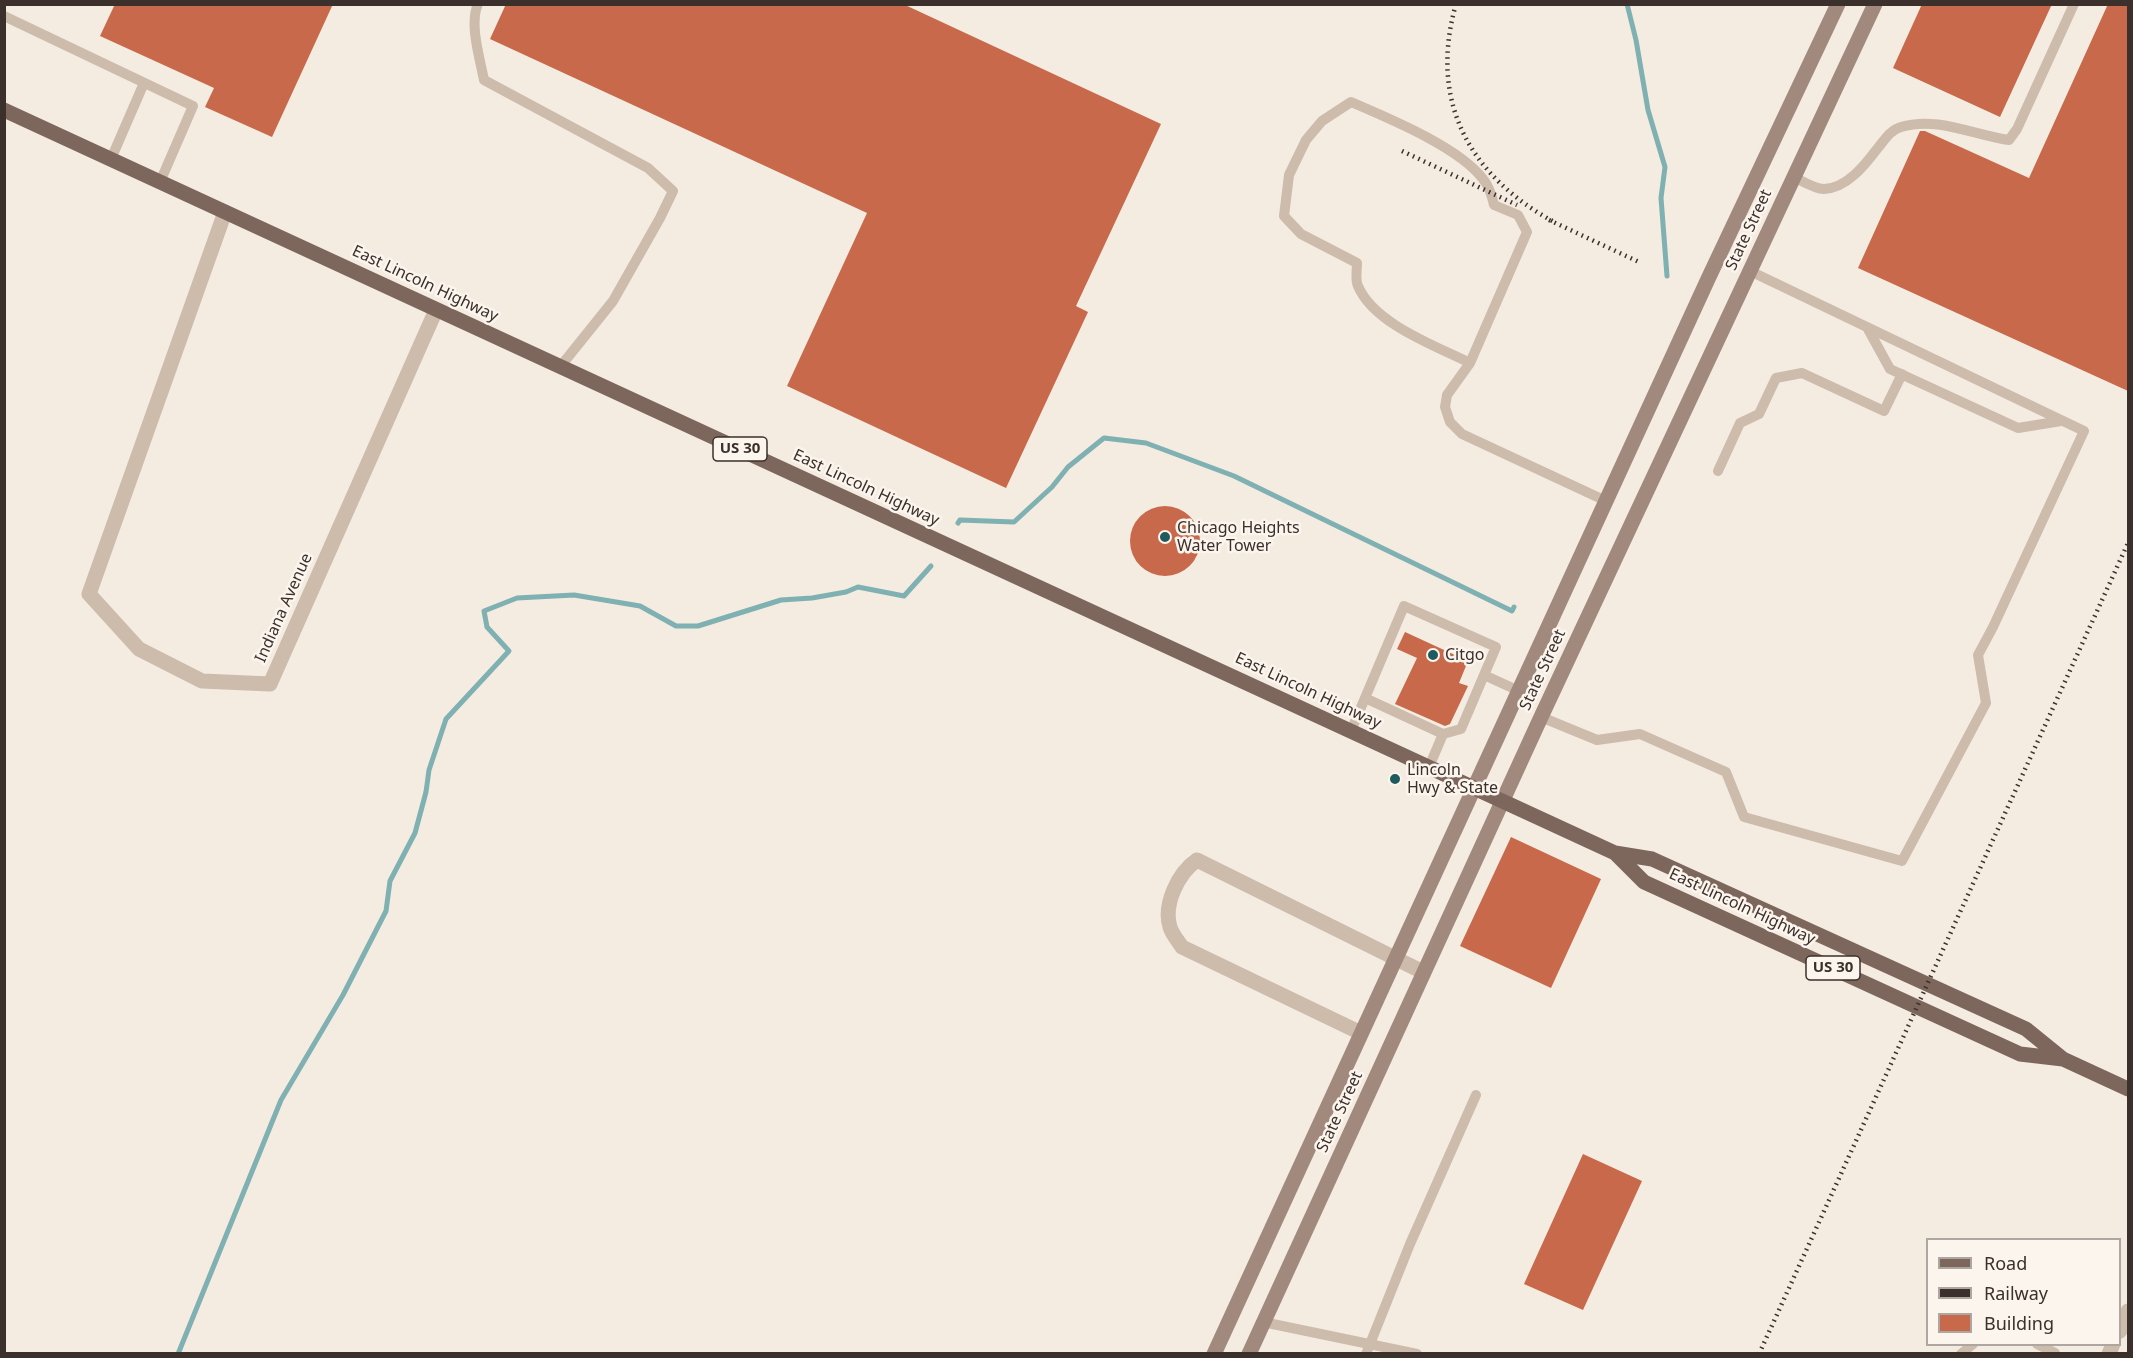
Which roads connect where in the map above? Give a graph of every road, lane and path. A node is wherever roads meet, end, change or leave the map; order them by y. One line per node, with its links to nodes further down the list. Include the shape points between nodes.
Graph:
1 (478, 4): 16 (lane, via 474,13 484,80 648,168 673,191 613,301)
2 (1839, 4): 20 (street, State Street)
3 (1875, 4): 9 (street, State Street)
4 (2074, 4): 9 (lane, via 2009,140 1924,123 1898,128 1888,135 1864,167 1841,184 1823,189)
5 (4, 16): 6 (lane)
6 (144, 83): 8 (lane); 10 (lane, via 193,106)
7 (4, 110): 8 (main road, East Lincoln Highway / US 30)
8 (111, 159): 10 (main road, East Lincoln Highway / US 30)
9 (1794, 177): 12 (street, State Street)
10 (160, 182): 11 (main road, East Lincoln Highway / US 30)
11 (225, 212): 13 (main road, East Lincoln Highway / US 30); 13 (street, Indiana Avenue, via 88,594 139,650 202,681 270,684)
12 (1750, 271): 14 (lane); 24 (street, State Street)
13 (436, 310): 16 (main road, East Lincoln Highway / US 30)
14 (1868, 328): 17 (lane, via 1890,369); 18 (lane)
15 (1470, 363): 15 (lane, via 1527,232 1518,215 1494,204 1483,179 1466,162 1399,123 1351,102 1322,121 1306,140 1289,175 1284,216 1301,234 1356,263 1357,285 1394,326); 20 (lane, via 1447,395 1445,407 1450,422 1462,434)
16 (560, 367): 25 (main road, East Lincoln Highway / US 30)
17 (1902, 374): 18 (lane, via 2019,428); 19 (lane, via 1884,411 1802,373 1776,378 1759,414 1740,423)
18 (2062, 421): 24 (lane, via 2084,431 1978,655 1986,704 1902,861 1744,817 1726,772 1640,734 1597,740)
19 (1718, 471)
20 (1606, 501): 22 (street, State Street)
21 (1484, 675): 22 (lane); 23 (lane, via 1496,647 1404,606); 26 (lane, via 1461,729)
22 (1519, 691): 28 (street, State Street)
23 (1365, 698): 25 (lane); 26 (lane)
24 (1541, 717): 29 (street, State Street)
25 (1351, 731): 27 (main road, East Lincoln Highway / US 30)
26 (1443, 734): 27 (lane)
27 (1429, 767): 28 (main road, East Lincoln Highway / US 30)
28 (1475, 788): 29 (main road, East Lincoln Highway / US 30); 31 (street, State Street)
29 (1502, 801): 30 (main road, East Lincoln Highway / US 30); 32 (street, State Street)
30 (1615, 853): 34 (main road, East Lincoln Highway / US 30, via 1652,859 2026,1029); 34 (main road, East Lincoln Highway / US 30, via 1644,882 2020,1054)
31 (1395, 958): 32 (street); 33 (street, State Street); 33 (street, via 1197,860 1186,868 1167,907 1170,928 1182,947)
32 (1423, 972): 38 (street, State Street)
33 (1361, 1033): 42 (street, State Street)
34 (2063, 1059): 35 (main road, East Lincoln Highway / US 30)
35 (2128, 1089)
36 (1476, 1095): 41 (lane)
37 (2128, 1311): 39 (street)
38 (1263, 1322): 41 (lane); 43 (street, State Street)
39 (2121, 1328)
40 (2041, 1346): 45 (lane)
41 (1369, 1349): 44 (lane)
42 (1214, 1353)
43 (1249, 1353)
44 (1418, 1353)
45 (2055, 1353)

